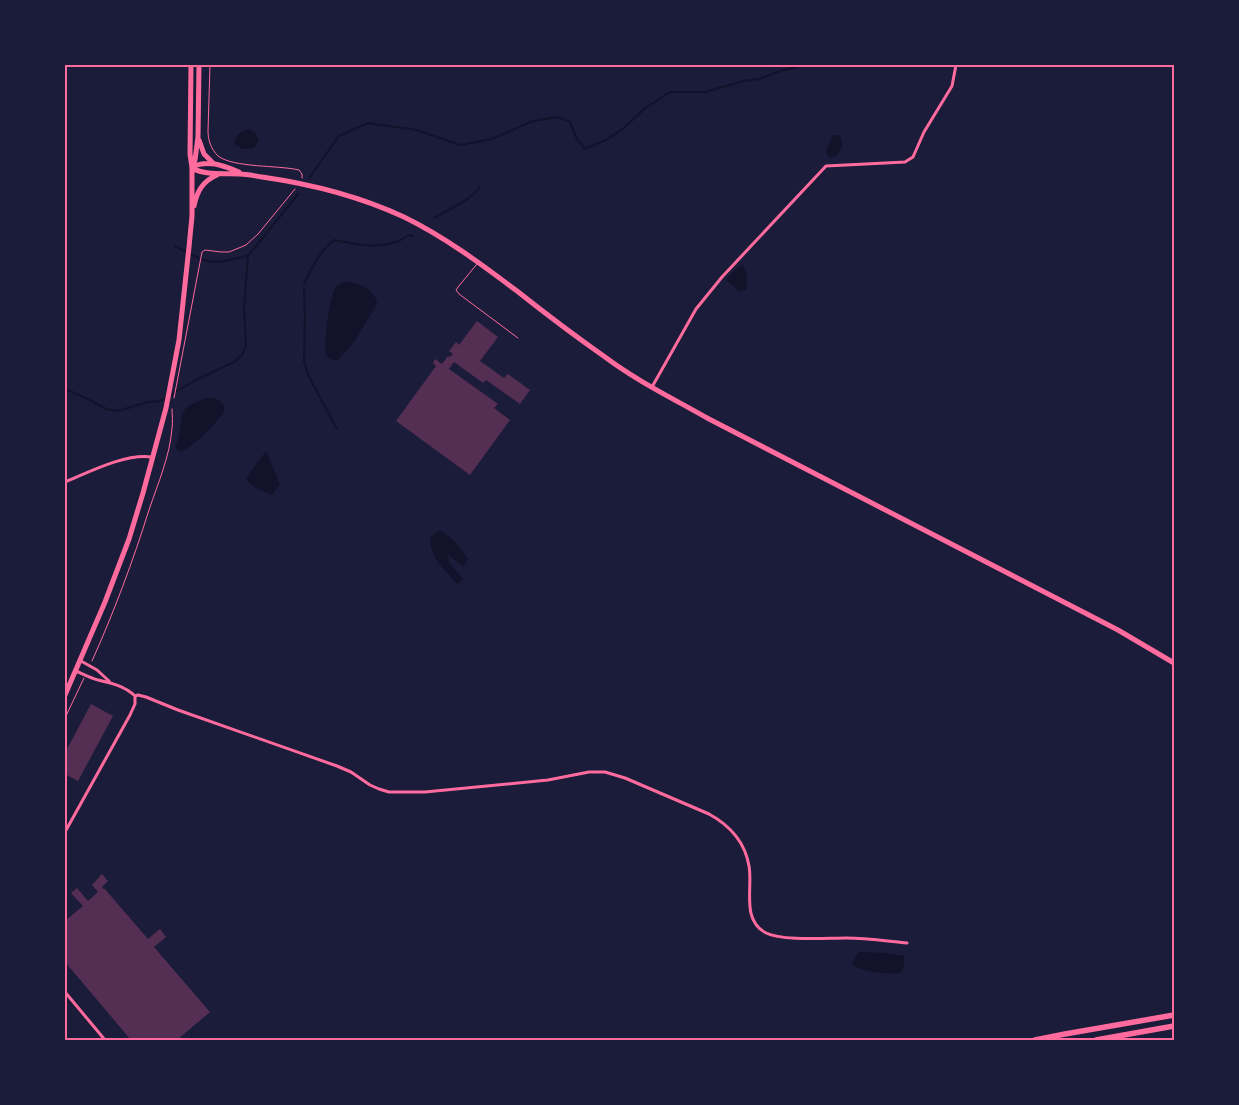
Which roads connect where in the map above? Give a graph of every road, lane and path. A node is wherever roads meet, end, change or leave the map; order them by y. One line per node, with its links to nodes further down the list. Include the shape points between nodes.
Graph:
1 (191, 65): 7 (main road)
2 (199, 65): 5 (main road)
3 (210, 65): 10 (path, via 208,131 215,152 236,162 299,170)
4 (956, 65): 15 (street, via 952,86 913,157 905,162 826,166 696,309)
5 (198, 137): 6 (main road, via 204,154); 7 (main road)
6 (214, 164): 7 (main road); 9 (main road)
7 (192, 168): 8 (main road); 12 (main road)
8 (220, 174): 9 (main road); 12 (main road, via 202,186)
9 (242, 174): 13 (main road, via 282,180 363,200 426,229)
10 (302, 178)
11 (295, 189): 16 (path, via 246,245 229,252 205,250 202,253)
12 (192, 216): 17 (main road)
13 (479, 262): 14 (lane, via 456,290); 15 (main road, via 607,359)
14 (518, 338)
15 (651, 387): 22 (main road, via 1118,630)
16 (176, 388)
17 (169, 408): 18 (main road); 21 (path, via 170,444 128,575)
18 (153, 458): 19 (street, via 126,459); 20 (main road, via 124,553)
19 (65, 482)
20 (80, 660): 23 (main road); 25 (street, via 98,670)
21 (92, 660)
22 (1174, 663)
23 (76, 671): 25 (street); 26 (main road)
24 (83, 681): 28 (path)
25 (110, 682): 27 (street)
26 (65, 695)
27 (135, 696): 29 (street, via 130,715); 30 (street, via 146,697 337,766 389,792 425,792 548,780 589,772 613,773 708,814 728,826 746,854 750,873 750,913 756,925 766,933 782,937)
28 (65, 718)
29 (65, 832)
30 (907, 943)
31 (65, 992): 34 (street)
32 (1174, 1015): 35 (highway)
33 (1174, 1026): 36 (highway)
34 (105, 1040)
35 (1035, 1040)
36 (1096, 1040)

